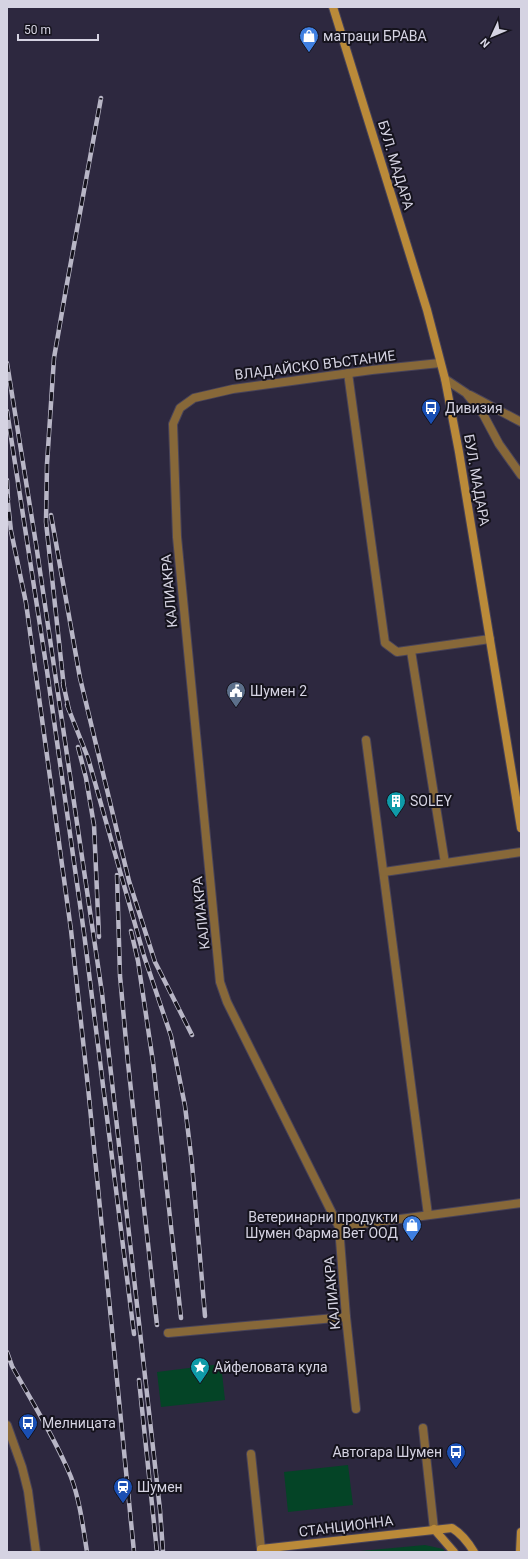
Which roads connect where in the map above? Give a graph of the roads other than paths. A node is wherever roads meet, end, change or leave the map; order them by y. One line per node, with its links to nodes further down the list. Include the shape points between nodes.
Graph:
1 (333, 7): 2 (main road, БУЛ. МАДАРА, via 427,310)
2 (440, 363): 3 (street, ВЛАДАЙСКО ВЪСТАНИЕ); 4 (main road, БУЛ. МАДАРА)
3 (348, 373): 6 (street, ВЛАДАЙСКО ВЪСТАНИЕ, via 233,389); 10 (street, via 385,643 397,652)
4 (445, 379): 5 (street); 9 (main road, БУЛ. МАДАРА)
5 (466, 393): 7 (street); 8 (street, via 483,414 499,444)
6 (194, 398): 18 (street, КАЛИАКРА, via 180,408 173,424 177,537 220,982 230,1009)
7 (521, 422)
8 (521, 474)
9 (490, 638): 10 (street); 12 (main road, БУЛ. МАДАРА)
10 (411, 651): 14 (street)
11 (366, 740): 15 (street)
12 (521, 828)
13 (521, 852): 14 (street)
14 (445, 863): 15 (street)
15 (384, 872): 17 (street)
16 (521, 1203): 17 (street)
17 (428, 1215): 18 (street)
18 (339, 1227): 19 (street, КАЛИАКРА)
19 (346, 1317): 20 (street); 21 (street, КАЛИАКРА)
20 (168, 1333)
21 (356, 1409)
22 (7, 1425): 28 (street, via 28,1491)
23 (422, 1428): 25 (street)
24 (251, 1454): 27 (street, СТАНЦИОННА)
25 (434, 1529): 27 (main road, СТАНЦИОННА); 29 (main road); 30 (main road, СТАНЦИОННА, via 452,1528 465,1538)
26 (521, 1532): 31 (main road)
27 (261, 1550)
28 (36, 1552)
29 (454, 1552)
30 (474, 1552)
31 (520, 1552)

